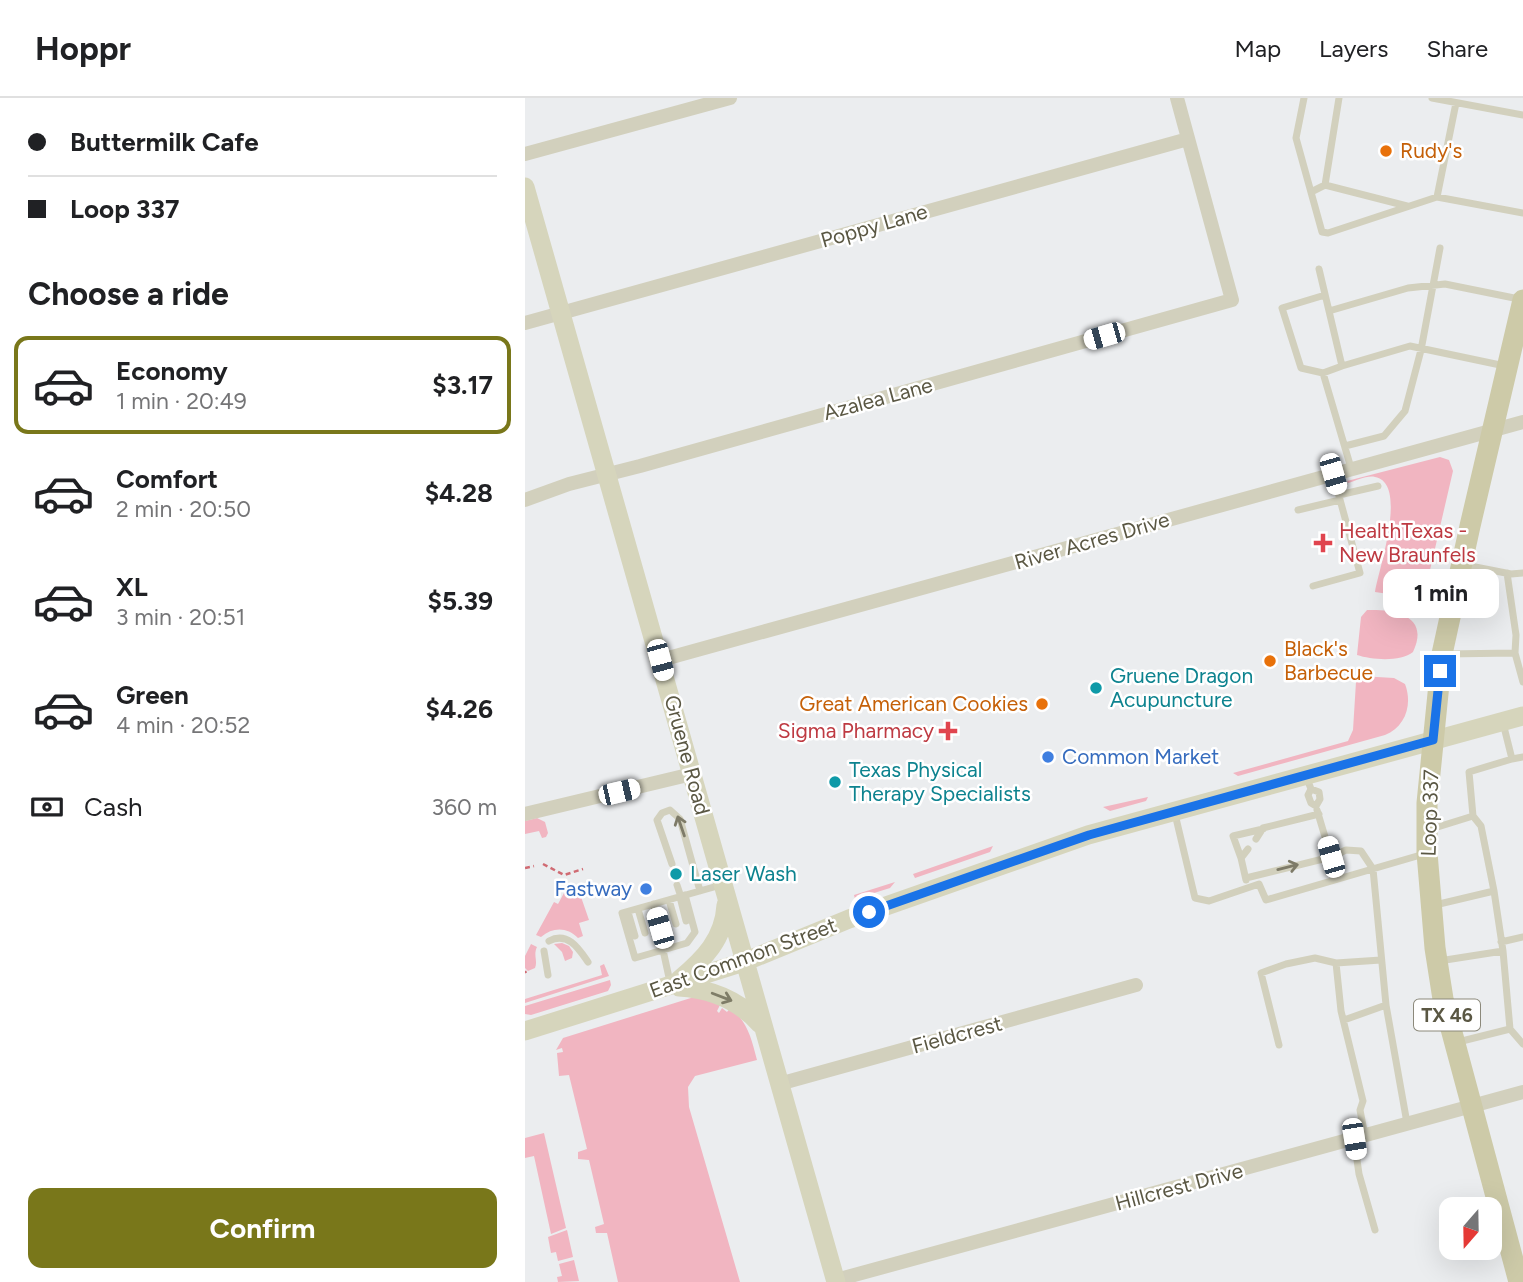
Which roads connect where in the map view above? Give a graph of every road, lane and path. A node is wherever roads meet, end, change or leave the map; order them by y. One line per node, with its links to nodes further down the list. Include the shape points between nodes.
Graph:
1 (730, 98): 9 (street)
2 (1177, 98): 8 (street)
3 (1304, 98): 12 (lane, via 1296,138)
4 (1339, 98): 10 (lane)
5 (1432, 98): 6 (lane)
6 (1456, 103): 7 (lane); 13 (lane)
7 (1523, 115)
8 (1188, 139): 23 (street, Poppy Lane); 33 (street, Azalea Lane, via 1232,300)
9 (525, 154)
10 (1325, 186): 12 (lane); 14 (lane)
11 (525, 187): 15 (street, Gruene Road)
12 (1311, 192): 14 (lane, via 1322,232 1328,233)
13 (1437, 197): 14 (lane); 16 (lane)
14 (1408, 206)
15 (528, 211): 23 (street, Gruene Road)
16 (1523, 213)
17 (1440, 248): 19 (lane)
18 (1319, 269): 20 (lane)
19 (1433, 285): 21 (lane); 22 (lane); 25 (lane)
20 (1325, 295): 22 (lane); 28 (lane, via 1282,307 1301,368)
21 (1523, 300): 27 (main road, Loop 337 / TX 46)
22 (1329, 310): 26 (lane)
23 (560, 312): 24 (street, Poppy Lane); 33 (street, Gruene Road)
24 (525, 323)
25 (1421, 350): 26 (lane, via 1410,346); 27 (lane); 31 (lane, via 1405,411 1384,436)
26 (1342, 366): 28 (lane)
27 (1508, 367): 30 (main road, Loop 337 / TX 46)
28 (1323, 373): 31 (lane)
29 (1523, 422): 30 (street, River Acres Drive)
30 (1494, 431): 32 (street, River Acres Drive); 39 (main road, Loop 337 / TX 46)
31 (1345, 446): 32 (lane)
32 (1351, 468): 34 (street, River Acres Drive)
33 (607, 474): 37 (street, Azalea Lane); 45 (street, Gruene Road)
34 (1333, 474): 36 (lane); 45 (street, River Acres Drive)
35 (1378, 486): 36 (lane)
36 (1339, 497): 38 (lane); 42 (lane, via 1360,573)
37 (525, 500)
38 (1298, 510)
39 (1461, 564): 40 (lane); 44 (main road, Loop 337 / TX 46)
40 (1507, 573): 41 (lane); 43 (lane)
41 (1523, 573)
42 (1313, 586)
43 (1515, 653): 44 (lane); 46 (lane)
44 (1442, 654): 49 (main road, Loop 337 / TX 46)
45 (660, 660): 52 (street, Gruene Road)
46 (1523, 680)
47 (1523, 716): 48 (street, East Common Street)
48 (1503, 721): 49 (street, East Common Street); 51 (lane)
49 (1433, 740): 53 (street, East Common Street); 59 (main road, Loop 337 / TX 46)
50 (1523, 757): 51 (lane)
51 (1512, 759): 57 (lane, via 1469,772)
52 (692, 774): 56 (street); 76 (street, Gruene Road)
53 (1308, 782): 54 (street, East Common Street); 55 (lane, via 1308,795)
54 (1174, 810): 73 (lane, via 1195,898 1209,901); 104 (street, East Common Street, via 849,919)
55 (1317, 810): 58 (lane); 63 (lane)
56 (525, 814)
57 (1473, 816): 59 (lane); 75 (lane, via 1481,826)
58 (1263, 828): 60 (lane); 64 (lane, via 1233,836)
59 (1427, 830): 62 (main road, Loop 337 / TX 46)
60 (1256, 839)
61 (1248, 849): 64 (lane)
62 (1427, 853): 70 (lane); 80 (main road, Loop 337 / TX 46)
63 (1331, 857): 70 (lane, via 1346,850 1361,851); 71 (lane, one-way to 63)
64 (1241, 858): 71 (lane)
65 (543, 864): 69 (path, via 564,875)
66 (672, 864): 74 (lane, one-way to 66, via 680,819 670,810 657,820)
67 (534, 866): 68 (path)
68 (525, 868)
69 (583, 869)
70 (1373, 869): 73 (lane, via 1266,900 1259,884); 101 (lane)
71 (1246, 878): 73 (lane)
72 (677, 885): 77 (lane)
73 (1249, 888)
74 (700, 891): 76 (lane); 77 (lane)
75 (1494, 891): 80 (lane); 92 (lane)
76 (725, 892): 104 (street, Gruene Road); 108 (street, via 723,926 715,944)
77 (682, 896): 78 (lane); 83 (lane); 94 (lane, via 695,932)
78 (669, 900): 79 (lane); 84 (lane)
79 (653, 904): 81 (lane); 85 (lane)
80 (1430, 906): 102 (main road, Loop 337 / TX 46)
81 (639, 909): 82 (lane); 86 (lane)
82 (628, 912): 88 (lane); 100 (lane, via 622,913 635,958)
83 (687, 921)
84 (676, 924)
85 (660, 928)
86 (645, 933)
87 (679, 935): 94 (lane)
88 (635, 936)
89 (1523, 937): 92 (lane)
90 (663, 939): 96 (lane)
91 (549, 941): 103 (lane, via 561,938 572,943)
92 (1501, 942): 98 (lane)
93 (649, 944): 99 (lane)
94 (682, 944): 96 (lane)
95 (638, 947): 100 (lane)
96 (665, 949): 99 (lane); 108 (lane)
97 (544, 951): 106 (lane)
98 (1503, 951): 102 (lane); 112 (lane)
99 (652, 953): 100 (lane)
100 (640, 956)
101 (1381, 960): 105 (lane); 109 (lane)
102 (1437, 961): 114 (main road, Loop 337 / TX 46)
103 (589, 962)
104 (744, 962): 108 (street, East Common Street); 111 (street, Gruene Road)
105 (1336, 963): 110 (lane); 116 (lane, via 1315,958 1261,973)
106 (548, 975)
107 (1136, 985): 117 (street, Fieldcrest)
108 (671, 986): 111 (street, one-way to 111, via 726,997); 113 (street, East Common Street)
109 (1386, 1004): 110 (lane); 120 (lane)
110 (1344, 1020): 121 (lane, via 1363,1101)
111 (763, 1027): 117 (street, Gruene Road)
112 (1510, 1029): 114 (lane); 115 (lane)
113 (525, 1031)
114 (1454, 1042): 119 (main road, Loop 337 / TX 46)
115 (1523, 1044)
116 (1279, 1045)
117 (779, 1084): 123 (street, Gruene Road)
118 (1523, 1092): 119 (street, Hillcrest Drive)
119 (1472, 1106): 120 (street, Hillcrest Drive); 124 (main road, Loop 337 / TX 46)
120 (1407, 1124): 121 (street, Hillcrest Drive)
121 (1360, 1138): 122 (lane, via 1359,1174); 123 (street, Hillcrest Drive)
122 (1375, 1230)
123 (836, 1281)
124 (1519, 1282)

